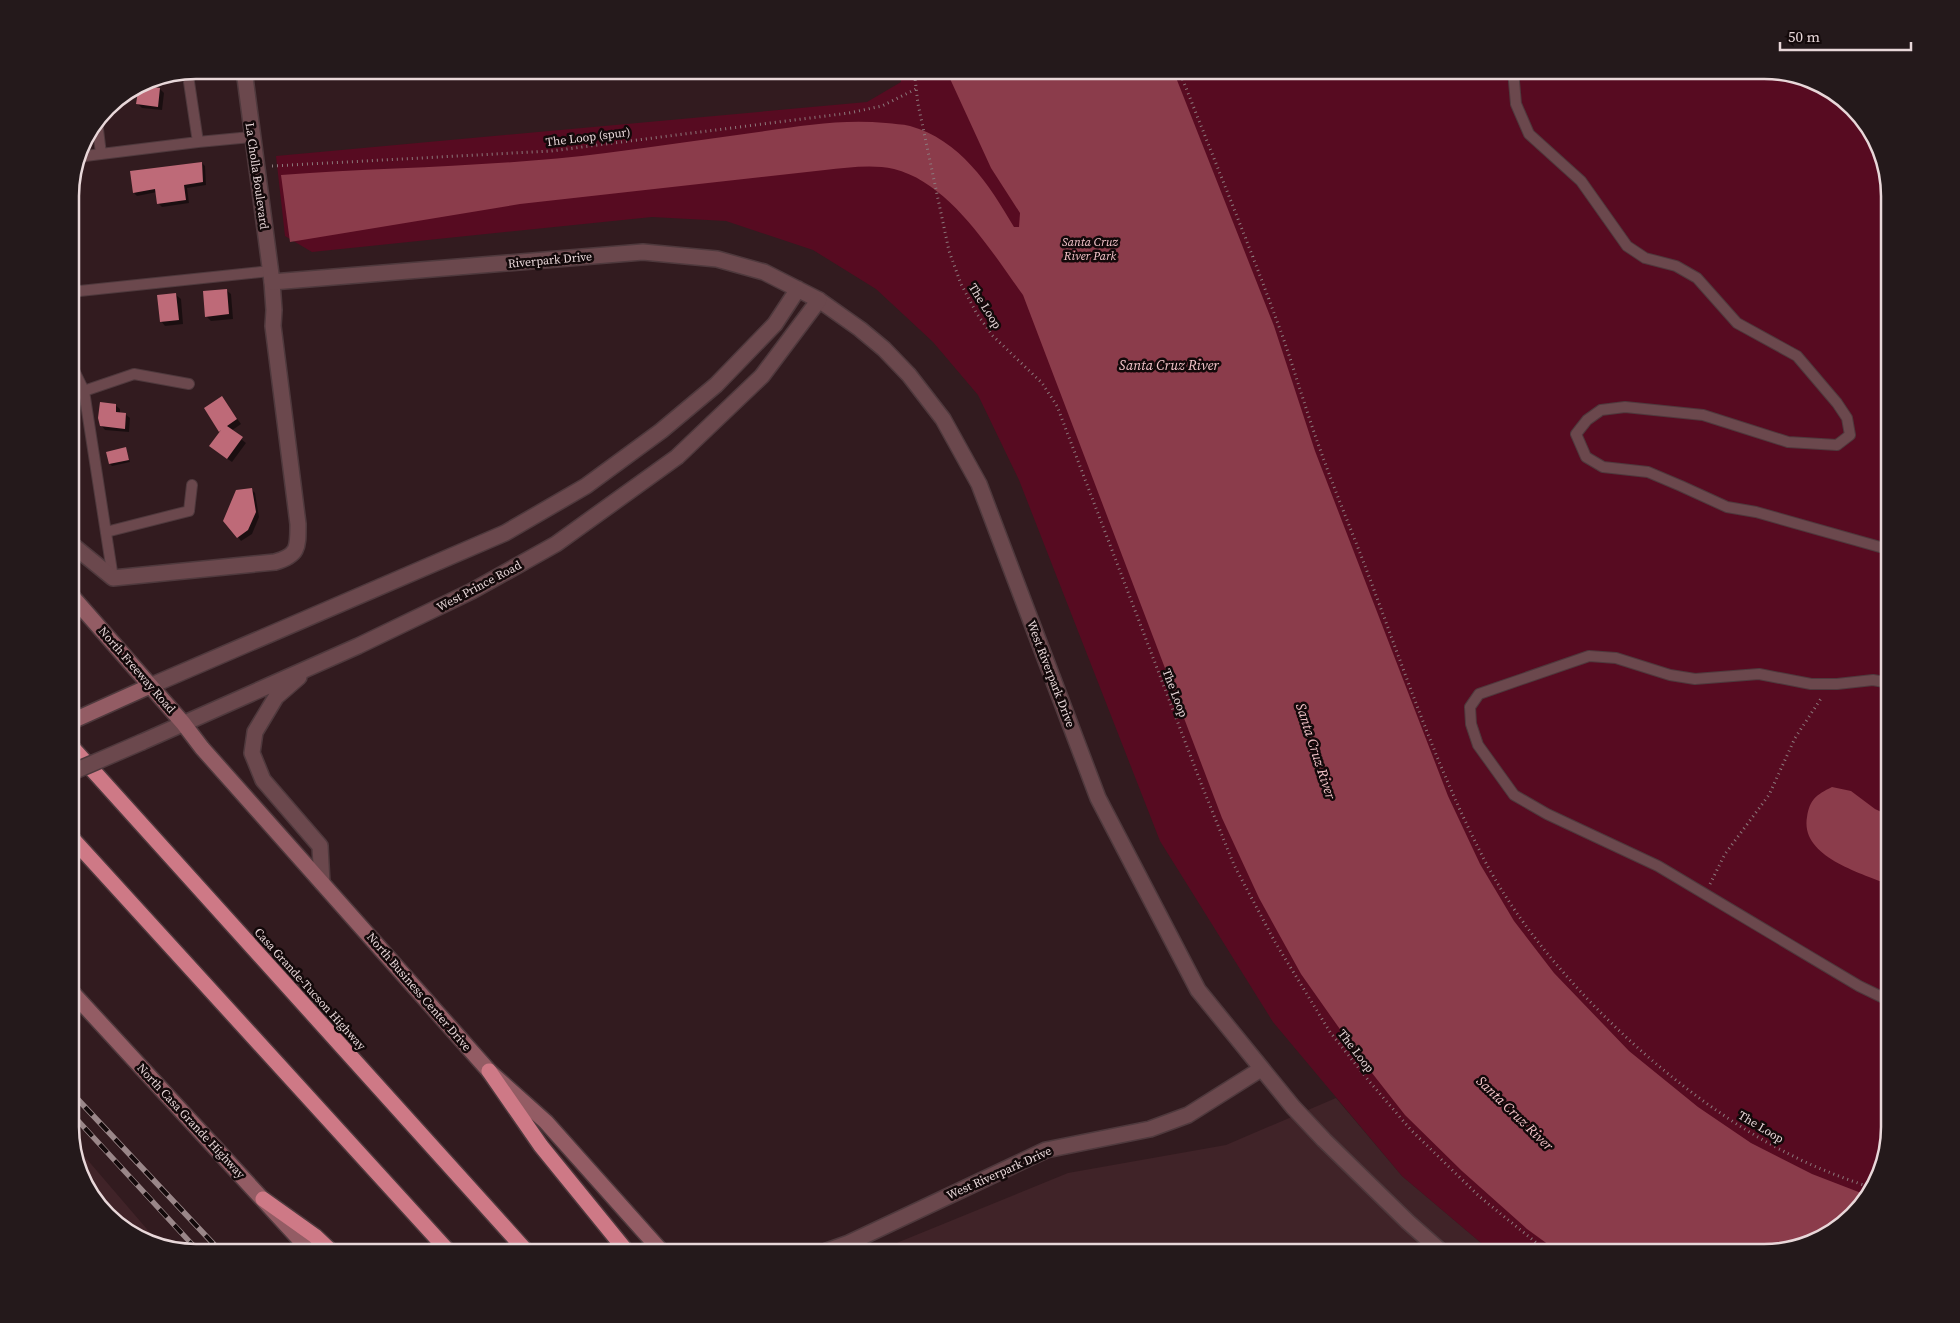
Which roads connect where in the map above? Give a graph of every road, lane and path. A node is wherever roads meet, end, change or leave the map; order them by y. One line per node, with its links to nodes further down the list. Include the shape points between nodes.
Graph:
1 (245, 79): 8 (street, La Cholla Boulevard)
2 (915, 79): 6 (path, The Loop)
3 (1183, 79): 41 (path, The Loop, via 1282,334 1319,448 1428,732 1487,866 1545,952 1604,1015 1662,1067 1716,1110 1771,1144 1826,1171)
4 (1514, 79): 22 (lane, via 1516,104 1529,134 1581,181 1626,246 1646,258 1676,266 1697,278 1737,323 1797,356 1837,403 1847,418 1850,435 1837,445 1788,442 1703,415 1625,407 1601,410 1576,434 1586,457 1603,467 1648,472 1727,507)
5 (189, 82): 9 (lane)
6 (916, 89): 12 (path, The Loop (spur), via 882,106 849,113 551,151); 51 (path, The Loop, via 949,251 961,284 993,336 1042,383 1057,406 1234,865 1275,942 1330,1032 1411,1130 1480,1197)
7 (98, 130): 10 (lane)
8 (251, 137): 9 (lane); 12 (street, La Cholla Boulevard)
9 (198, 142): 10 (lane)
10 (102, 154): 11 (lane)
11 (86, 156)
12 (256, 167): 13 (street, La Cholla Boulevard)
13 (271, 277): 14 (street, Riverpark Drive, via 643,252 717,259 764,272); 15 (lane); 24 (street, La Cholla Boulevard, via 273,326 298,524 296,552 275,562)
14 (798, 289): 16 (street, Riverpark Drive); 29 (street, via 775,324 716,385 661,431 586,486 505,533)
15 (79, 291)
16 (820, 300): 26 (street, West Prince Road, via 762,376 677,457 556,544 472,591); 39 (street, West Riverpark Drive, via 884,349 943,419 979,484 1098,798 1198,990)
17 (79, 381): 19 (lane)
18 (189, 384): 19 (lane, via 134,374)
19 (84, 391): 21 (lane)
20 (192, 485): 21 (lane, via 189,511)
21 (106, 532): 24 (lane)
22 (1881, 547)
23 (79, 550): 24 (street)
24 (113, 578)
25 (79, 604): 29 (main road, North Freeway Road)
26 (311, 667): 31 (street, West Prince Road); 35 (street, via 276,698 255,732 252,753 263,780 320,846)
27 (1881, 681): 28 (lane)
28 (1831, 684): 36 (path, via 1796,738 1768,795 1725,854); 36 (lane, via 1810,684 1759,674 1695,680 1616,658 1588,656 1479,694 1470,707 1471,724 1478,745 1514,795 1658,866)
29 (150, 686): 30 (main road); 31 (main road, North Freeway Road)
30 (79, 718)
31 (183, 723): 33 (street, West Prince Road, bridge); 35 (main road, North Business Center Drive)
32 (79, 755): 46 (highway, Casa Grande-Tucson Highway)
33 (79, 769)
34 (79, 846): 45 (highway)
35 (322, 883): 40 (main road, North Business Center Drive)
36 (1705, 894): 37 (lane)
37 (1881, 997)
38 (79, 1000): 42 (main road, North Casa Grande Highway)
39 (1261, 1069): 49 (street, West Riverpark Drive, via 1188,1115 1150,1129 1046,1150); 50 (street, West Riverpark Drive, via 1324,1140)
40 (488, 1071): 47 (highway, via 541,1146); 48 (main road, North Business Center Drive, via 546,1122)
41 (1865, 1186)
42 (263, 1199): 43 (main road, North Casa Grande Highway); 44 (highway)
43 (304, 1244)
44 (323, 1244)
45 (442, 1244)
46 (520, 1244)
47 (621, 1244)
48 (655, 1244)
49 (846, 1244)
50 (1433, 1244)
51 (1538, 1244)

